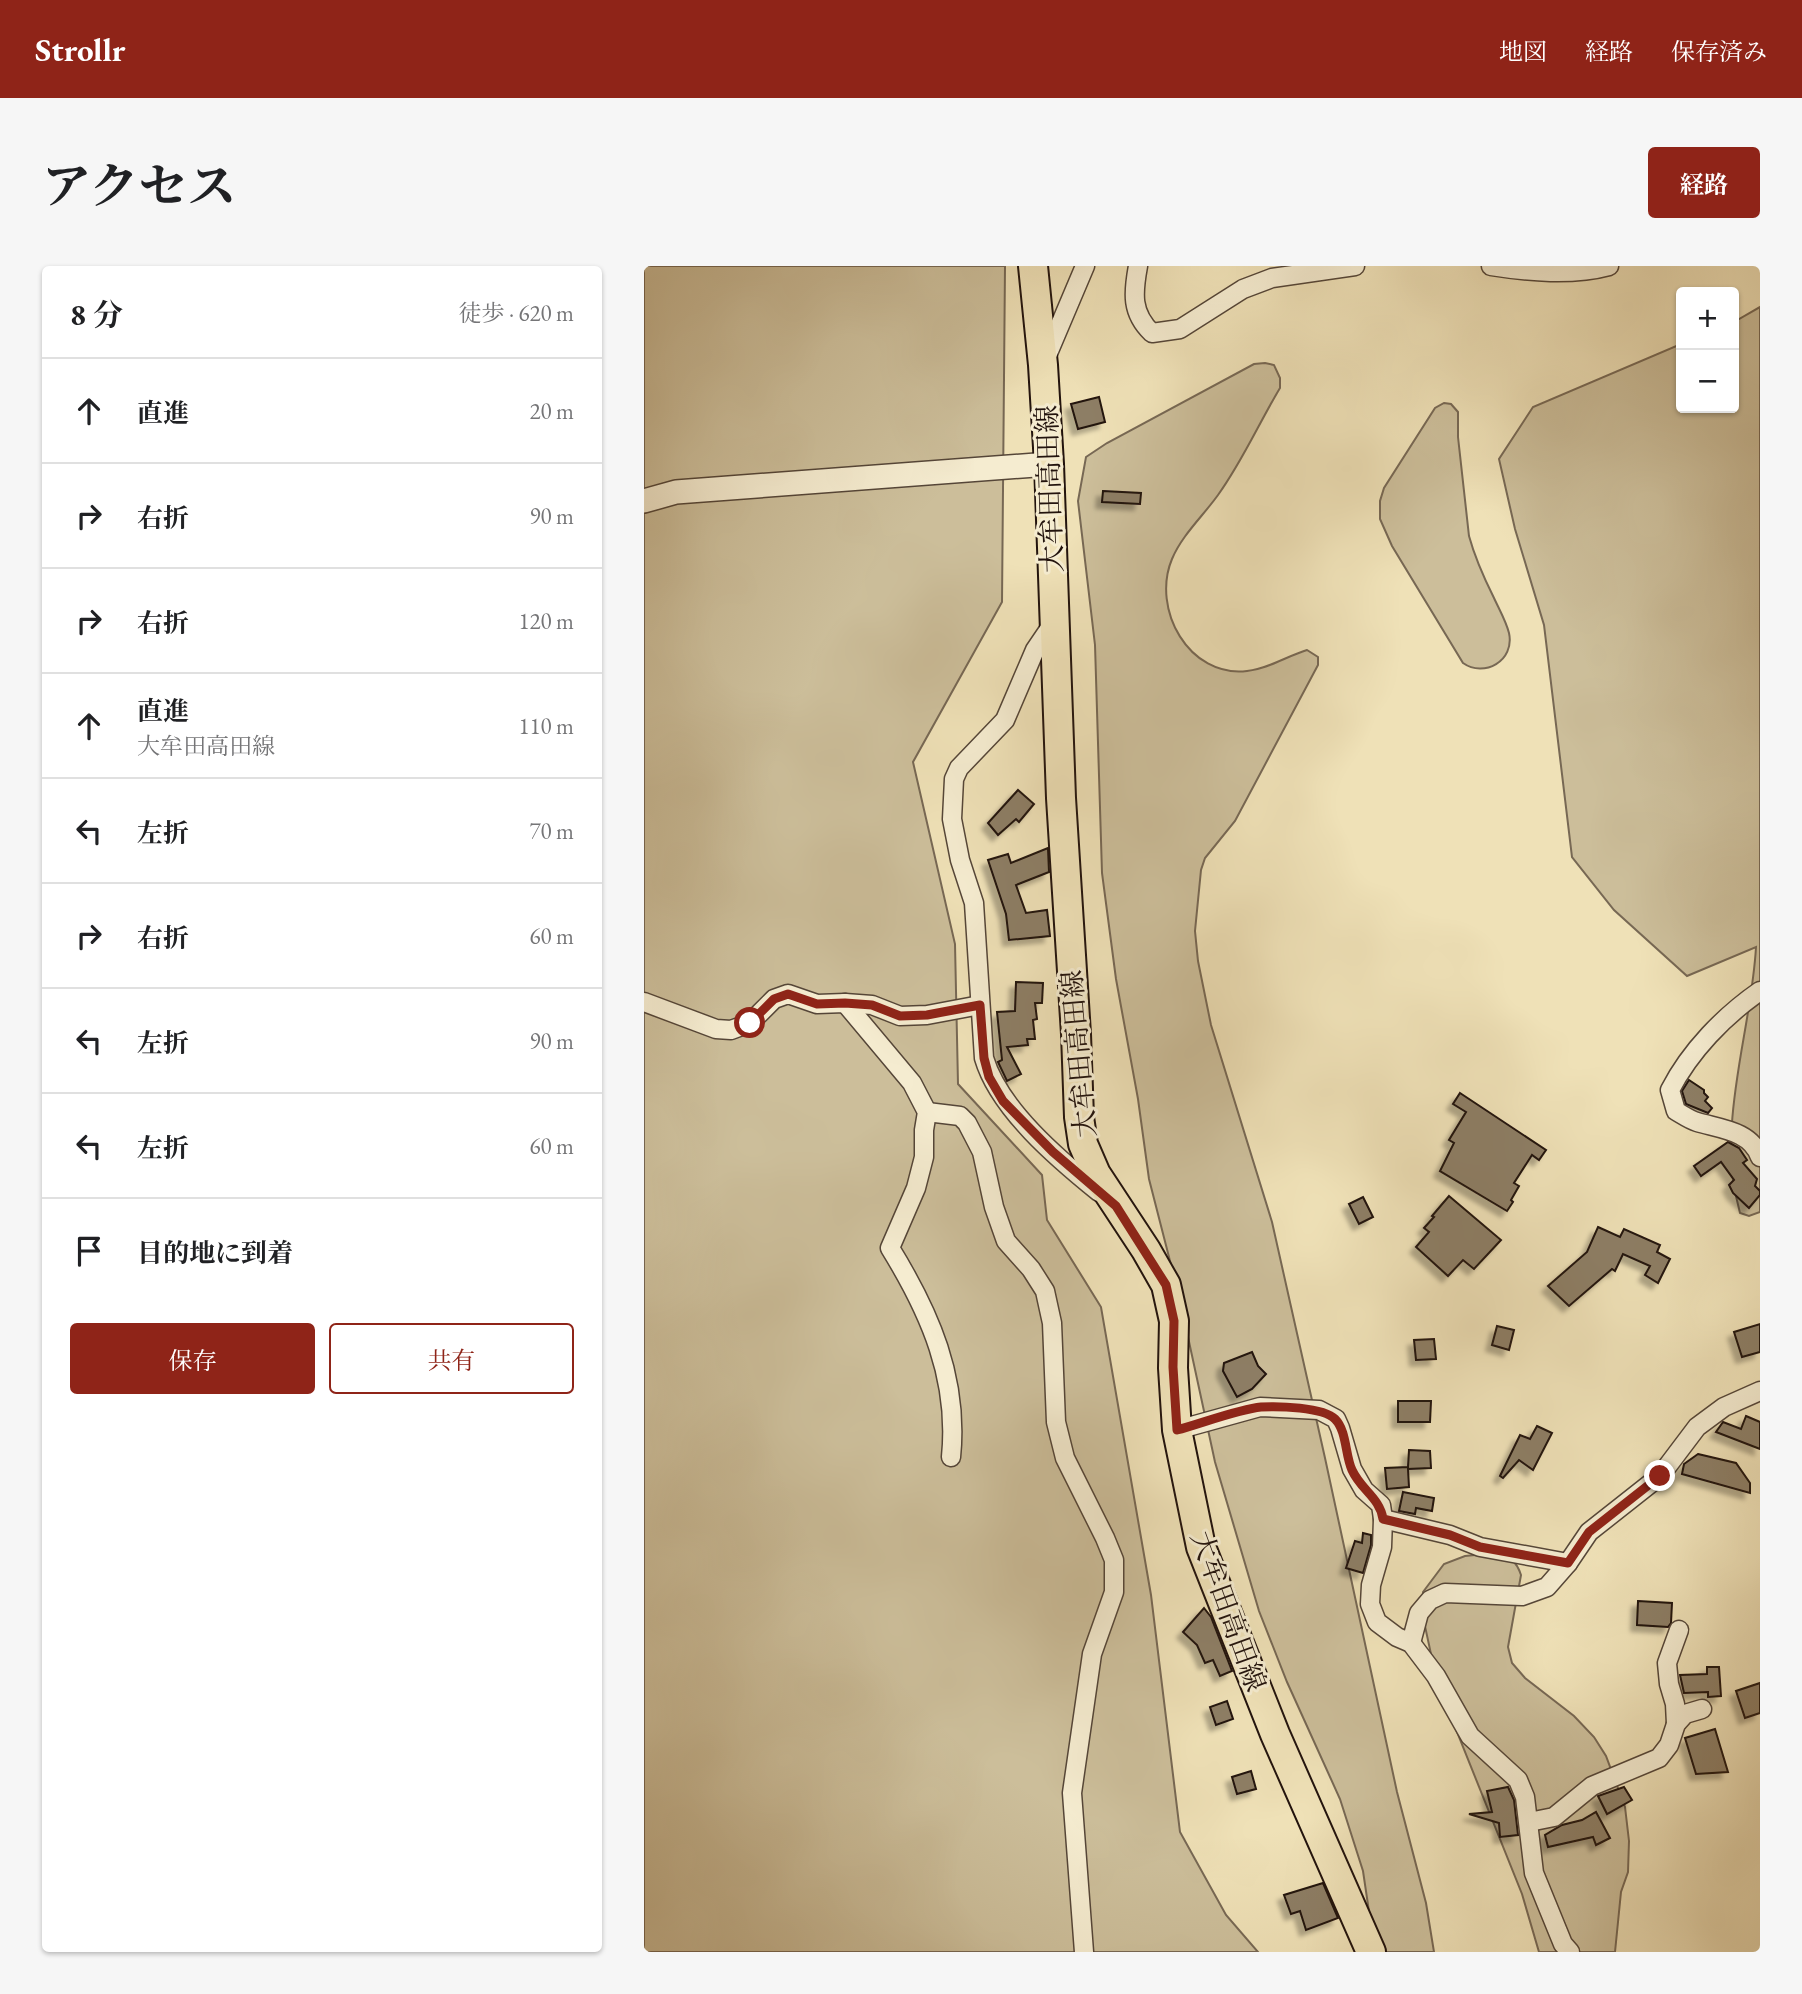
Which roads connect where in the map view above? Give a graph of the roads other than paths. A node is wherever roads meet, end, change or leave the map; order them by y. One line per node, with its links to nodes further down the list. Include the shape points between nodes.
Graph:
1 (1032, 266): 7 (main road, 大牟田高田線)
2 (1085, 266): 7 (street)
3 (1138, 266): 4 (street, via 1135,304 1140,322 1152,333 1180,329 1243,289 1272,278)
4 (1355, 266)
5 (1491, 266): 6 (street, via 1527,271)
6 (1609, 266)
7 (1043, 365): 8 (main road, 大牟田高田線)
8 (1049, 464): 9 (street, via 676,492); 10 (main road, 大牟田高田線)
9 (644, 500)
10 (1054, 622): 14 (street, via 1035,650 1005,720 954,779 952,819 974,903); 17 (main road, 大牟田高田線, via 1079,1117 1087,1154)
11 (1760, 991): 16 (street, via 1741,1004 1692,1055 1670,1090 1676,1111 1695,1121 1731,1129 1756,1147)
12 (644, 1002): 13 (street, via 716,1029 732,1030 750,1023 774,999 788,994 817,1004)
13 (845, 1003): 14 (street, via 872,1005 900,1016); 15 (street, via 912,1083)
14 (980, 1005): 17 (street, via 984,1058 1003,1101)
15 (927, 1112): 20 (street, via 925,1157 890,1248 939,1345 951,1391); 28 (street, via 960,1116 967,1123 982,1152 1006,1241 1045,1291 1052,1323 1056,1422 1065,1458 1114,1560 1114,1592 1091,1654 1072,1793)
16 (1760, 1157)
17 (1116, 1206): 19 (main road, 大牟田高田線, via 1166,1285 1174,1321)
18 (1760, 1391): 22 (street, via 1724,1407 1698,1427 1660,1476 1589,1532)
19 (1177, 1430): 21 (street, via 1260,1407 1327,1413 1336,1419 1352,1469 1364,1490 1381,1505); 29 (main road, 大牟田高田線, via 1201,1547 1275,1734)
20 (951, 1457)
21 (1383, 1519): 22 (street, via 1480,1547); 24 (street, via 1370,1605 1377,1622)
22 (1568, 1563): 24 (street, via 1547,1587 1522,1596 1445,1593 1430,1600 1419,1613)
23 (1678, 1630): 26 (street, via 1667,1664)
24 (1411, 1643): 27 (street, via 1470,1736 1518,1780)
25 (1702, 1709): 26 (street, via 1685,1714)
26 (1676, 1724): 27 (street, via 1670,1745 1659,1758 1592,1786 1553,1818)
27 (1529, 1822): 30 (street, via 1534,1873)
28 (1084, 1952)
29 (1371, 1952)
30 (1570, 1952)

